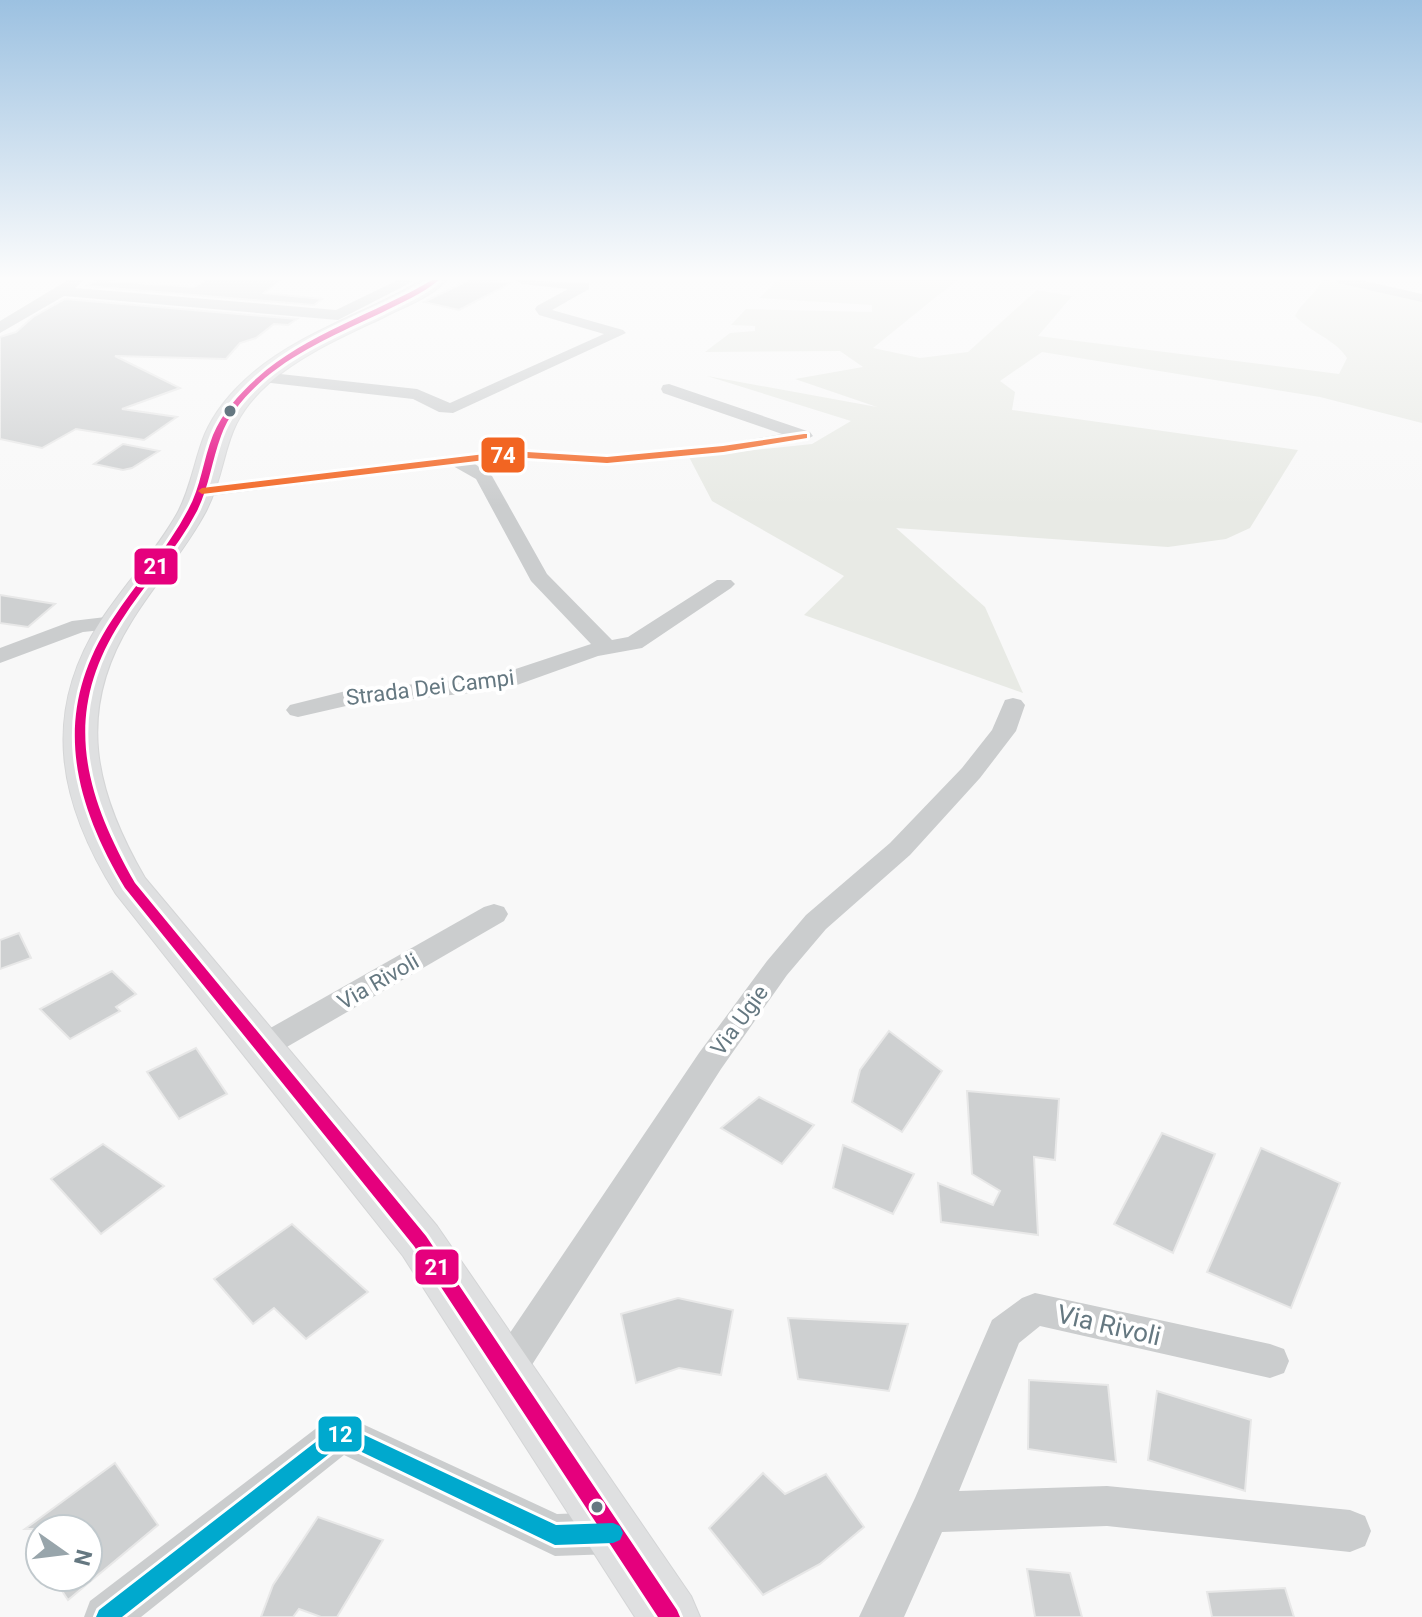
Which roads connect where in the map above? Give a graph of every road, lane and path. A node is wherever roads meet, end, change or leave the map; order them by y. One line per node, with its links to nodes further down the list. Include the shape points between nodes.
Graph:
1 (296, 355): 3 (street)
2 (569, 355): 3 (street, via 453,408 417,394)
3 (262, 377): 6 (street, via 223,422)
4 (669, 389): 5 (street, via 804,436 641,458 511,454)
5 (458, 462): 6 (street); 9 (street, via 483,476 546,588)
6 (202, 491): 8 (street, via 179,533)
7 (724, 584): 9 (street, Strada Dei Campi, via 634,643)
8 (114, 623): 10 (street, via 80,626); 14 (street, via 81,698 80,760 91,812 130,885)
9 (607, 647): 12 (street, Strada Dei Campi, via 494,683 331,699)
10 (0, 656)
11 (1013, 705): 16 (street, Via Ugie, via 1004,731 971,773 900,849 816,922 777,968)
12 (298, 710)
13 (494, 914): 14 (street, Via Rivoli)
14 (262, 1047): 16 (street, via 420,1241)
15 (1270, 1361): 17 (street, Via Rivoli, via 1035,1309 1005,1332)
16 (507, 1370): 19 (street)
17 (930, 1512): 18 (street, via 1107,1506); 22 (street, Via Rivoli)
18 (1350, 1531)
19 (613, 1533): 20 (street, via 555,1535 341,1433); 21 (street)
20 (106, 1617)
21 (670, 1617)
22 (881, 1617)

